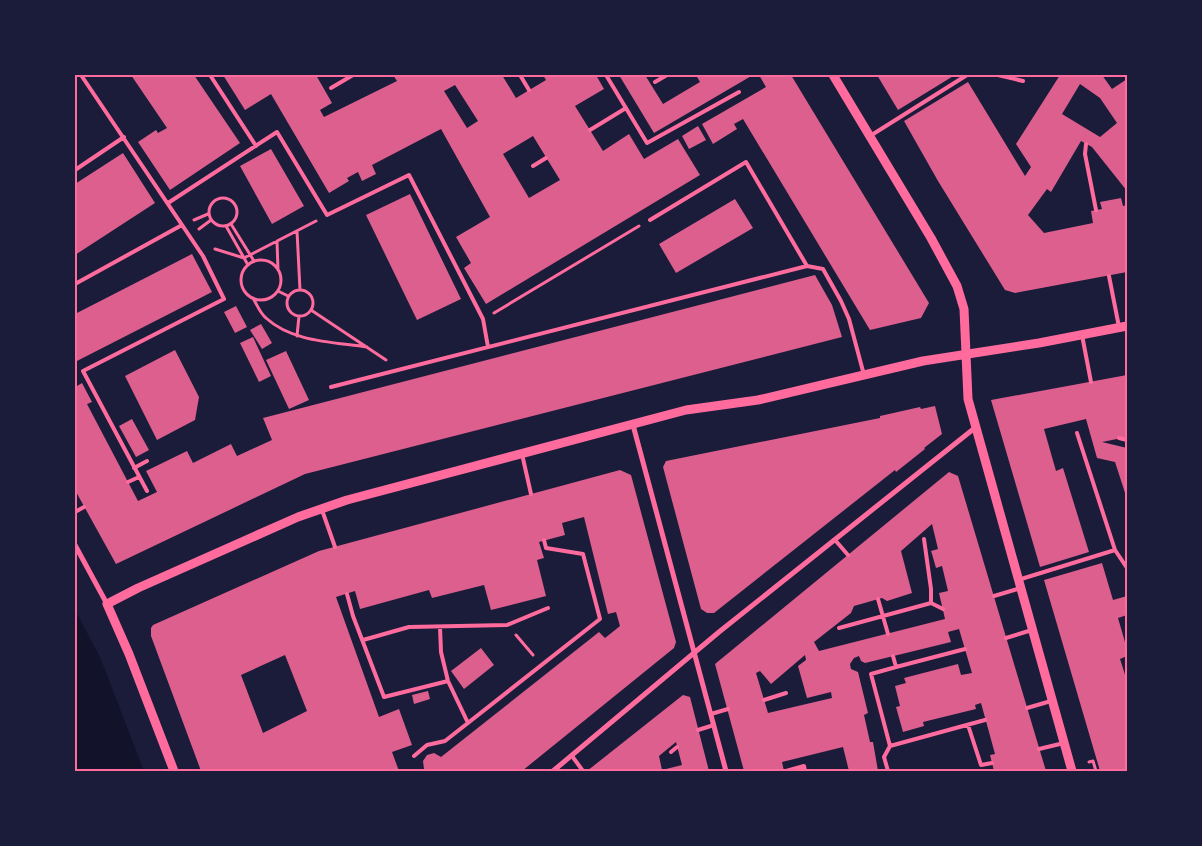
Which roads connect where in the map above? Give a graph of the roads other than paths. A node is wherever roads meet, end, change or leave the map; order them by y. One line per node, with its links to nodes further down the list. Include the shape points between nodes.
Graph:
1 (81, 75): 18 (lane)
2 (210, 75): 20 (lane)
3 (352, 75): 12 (lane)
4 (520, 75): 13 (lane)
5 (606, 75): 15 (lane)
6 (666, 75): 10 (lane)
7 (833, 75): 17 (street)
8 (967, 75): 17 (lane)
9 (998, 75): 11 (lane)
10 (655, 82)
11 (1023, 82)
12 (331, 88)
13 (529, 90)
14 (739, 92): 15 (lane, via 647,143)
15 (626, 108): 16 (lane)
16 (590, 130)
17 (870, 136): 34 (street, via 957,286 964,309)
18 (124, 137): 23 (lane); 24 (lane)
19 (1086, 144): 25 (lane)
20 (256, 146): 24 (lane); 33 (lane, via 277,132 327,215 409,175 483,319)
21 (546, 158): 22 (lane)
22 (533, 166)
23 (75, 170)
24 (168, 203): 27 (lane)
25 (1096, 210)
26 (650, 220): 28 (lane, via 746,162)
27 (182, 224): 30 (lane); 45 (lane, via 203,256 224,299 83,371)
28 (807, 266): 33 (lane); 35 (lane, via 823,269 841,301)
29 (1109, 276): 31 (lane)
30 (75, 284)
31 (1123, 326): 32 (street)
32 (1082, 334): 34 (street); 36 (lane)
33 (488, 346): 37 (lane)
34 (966, 354): 35 (street); 39 (street, via 968,399)
35 (864, 375): 38 (street, via 758,400 686,410)
36 (1091, 382)
37 (330, 387)
38 (633, 424): 43 (street); 77 (street)
39 (976, 428): 55 (street); 61 (street)
40 (1077, 433): 58 (lane)
41 (1119, 438): 42 (lane)
42 (1127, 440)
43 (522, 454): 49 (lane); 51 (street)
44 (147, 461): 45 (lane)
45 (134, 468): 46 (lane)
46 (139, 477): 47 (lane); 48 (lane)
47 (128, 482)
48 (146, 491)
49 (531, 494)
50 (84, 507): 52 (lane)
51 (321, 508): 57 (lane); 66 (street)
52 (75, 512)
53 (924, 538): 65 (lane)
54 (544, 540): 88 (lane, via 546,548 582,554 600,619)
55 (835, 540): 59 (lane); 77 (street)
56 (75, 545): 66 (street)
57 (335, 547)
58 (1115, 550): 60 (lane); 61 (lane)
59 (848, 555)
60 (1127, 568)
61 (1020, 584): 63 (lane); 72 (street)
62 (347, 594): 75 (lane)
63 (994, 596)
64 (878, 599): 69 (lane)
65 (930, 603): 68 (lane); 69 (lane)
66 (107, 604): 100 (street)
67 (548, 608): 70 (lane, via 507,625)
68 (943, 609)
69 (883, 616): 71 (lane); 73 (lane)
70 (440, 627): 75 (lane, via 409,627); 80 (lane, via 441,652)
71 (839, 628)
72 (1032, 630): 74 (lane); 83 (street)
73 (888, 634)
74 (1006, 638)
75 (363, 640): 80 (lane, via 384,697)
76 (965, 649): 79 (lane)
77 (695, 653): 86 (street); 98 (street)
78 (894, 656): 79 (lane)
79 (896, 667): 93 (lane, via 871,674)
80 (448, 681): 88 (lane)
81 (786, 694): 82 (lane)
82 (764, 700)
83 (1052, 701): 84 (lane); 92 (street)
84 (1027, 708)
85 (728, 710): 86 (lane)
86 (711, 714): 89 (street)
87 (985, 720): 90 (lane)
88 (468, 723): 97 (lane, via 445,741 427,745)
89 (714, 725): 91 (lane); 103 (street)
90 (968, 725): 93 (lane); 99 (lane, via 981,765)
91 (698, 730)
92 (1064, 743): 95 (lane); 107 (street)
93 (890, 746): 106 (lane, via 884,757)
94 (677, 747): 96 (lane)
95 (1039, 750)
96 (671, 752)
97 (414, 756)
98 (572, 756): 101 (street); 102 (lane)
99 (992, 762)
100 (174, 771)
101 (553, 771)
102 (583, 771)
103 (726, 771)
104 (786, 771): 105 (lane, via 804,766)
105 (805, 771)
106 (888, 771)
107 (1072, 771)

